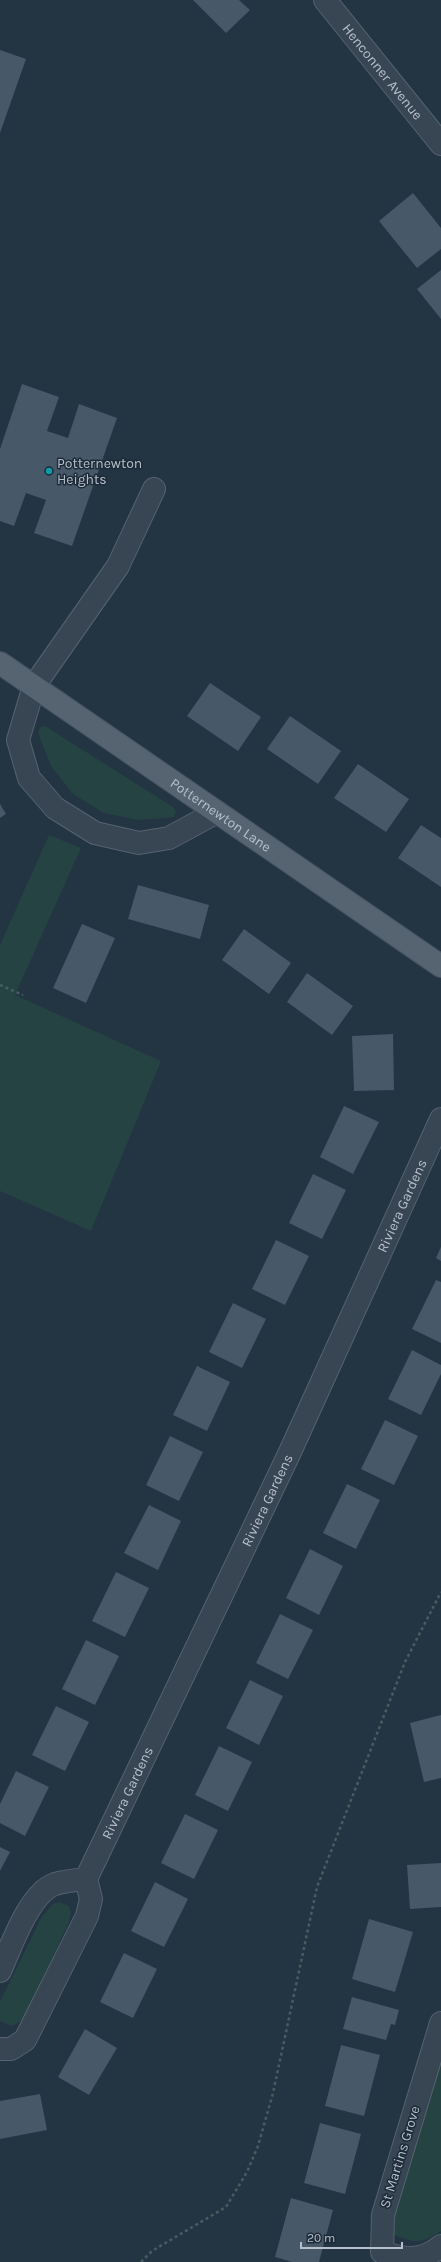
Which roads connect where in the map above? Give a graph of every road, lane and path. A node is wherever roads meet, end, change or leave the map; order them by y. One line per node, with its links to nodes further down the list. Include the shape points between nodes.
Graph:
1 (325, 0): 2 (street, Henconner Avenue)
2 (441, 144)
3 (154, 489): 5 (street, via 118,566)
4 (0, 663): 5 (main road, Potternewton Lane)
5 (34, 686): 6 (main road, Potternewton Lane); 6 (street, via 18,740 29,778 55,808 95,833 139,843 168,838)
6 (217, 812): 7 (main road, Potternewton Lane)
7 (441, 966)
8 (0, 985): 9 (path)
9 (23, 995)
10 (441, 1119): 12 (street, Riviera Gardens, via 290,1452)
11 (441, 1592): 17 (path, via 405,1662 317,1887 273,2093 258,2146 247,2172 226,2207 152,2251)
12 (86, 1879): 13 (street, via 55,1884 42,1892 32,1903); 15 (street, via 91,1899 90,1908 29,2032 19,2046)
13 (0, 1971)
14 (441, 2023): 16 (street, St Martins Grove, via 383,2215 382,2252 408,2261 432,2254)
15 (0, 2049)
16 (441, 2246)
17 (140, 2262)

